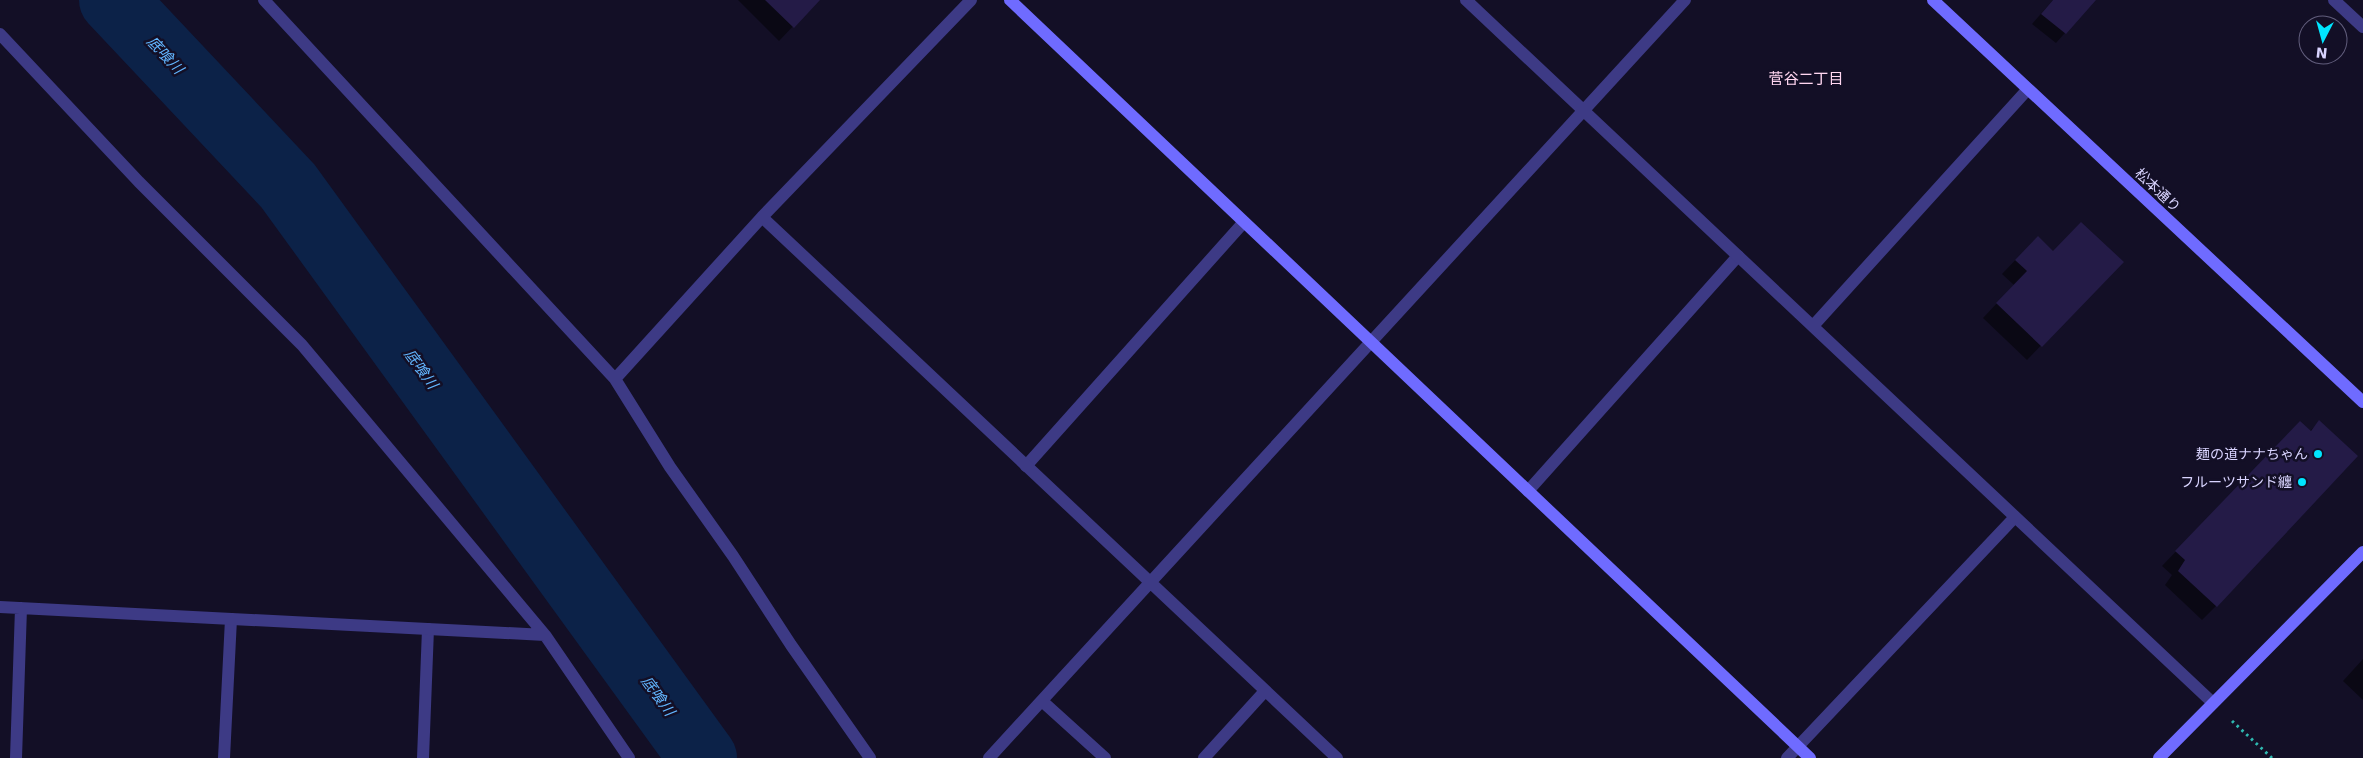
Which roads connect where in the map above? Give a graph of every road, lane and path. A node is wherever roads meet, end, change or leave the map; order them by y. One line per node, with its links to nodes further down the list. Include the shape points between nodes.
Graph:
1 (264, 0): 17 (street)
2 (970, 0): 12 (street)
3 (1010, 0): 13 (street)
4 (1466, 0): 11 (street)
5 (1685, 0): 11 (street)
6 (1933, 0): 10 (street, 松本通り)
7 (2334, 0): 8 (street)
8 (2363, 27)
9 (0, 34): 28 (street, via 139,182 302,345)
10 (2028, 88): 15 (street); 18 (street, 松本通り)
11 (1584, 111): 14 (street); 16 (street)
12 (762, 217): 17 (street); 19 (street)
13 (1244, 222): 16 (street); 19 (street)
14 (1738, 256): 15 (street); 20 (street)
15 (1812, 326): 21 (street)
16 (1372, 343): 20 (street); 23 (street)
17 (615, 378): 37 (street, via 670,468 734,556 790,645)
18 (2363, 402)
19 (1026, 466): 23 (street)
20 (1528, 492): 32 (street)
21 (2015, 517): 31 (street); 32 (street)
22 (2363, 552): 31 (street)
23 (1151, 583): 29 (street); 30 (street)
24 (0, 607): 25 (street)
25 (21, 608): 26 (street); 33 (street)
26 (231, 619): 27 (street); 34 (street)
27 (428, 629): 28 (street); 35 (street)
28 (545, 635): 36 (street)
29 (1265, 690): 40 (street); 41 (street)
30 (1042, 702): 38 (street); 39 (street)
31 (2213, 703): 44 (street); 45 (path)
32 (1798, 747): 42 (street); 43 (street)
33 (16, 758)
34 (224, 758)
35 (424, 758)
36 (628, 758)
37 (870, 758)
38 (990, 758)
39 (1105, 758)
40 (1204, 758)
41 (1337, 758)
42 (1787, 758)
43 (1810, 758)
44 (2159, 758)
45 (2272, 758)

